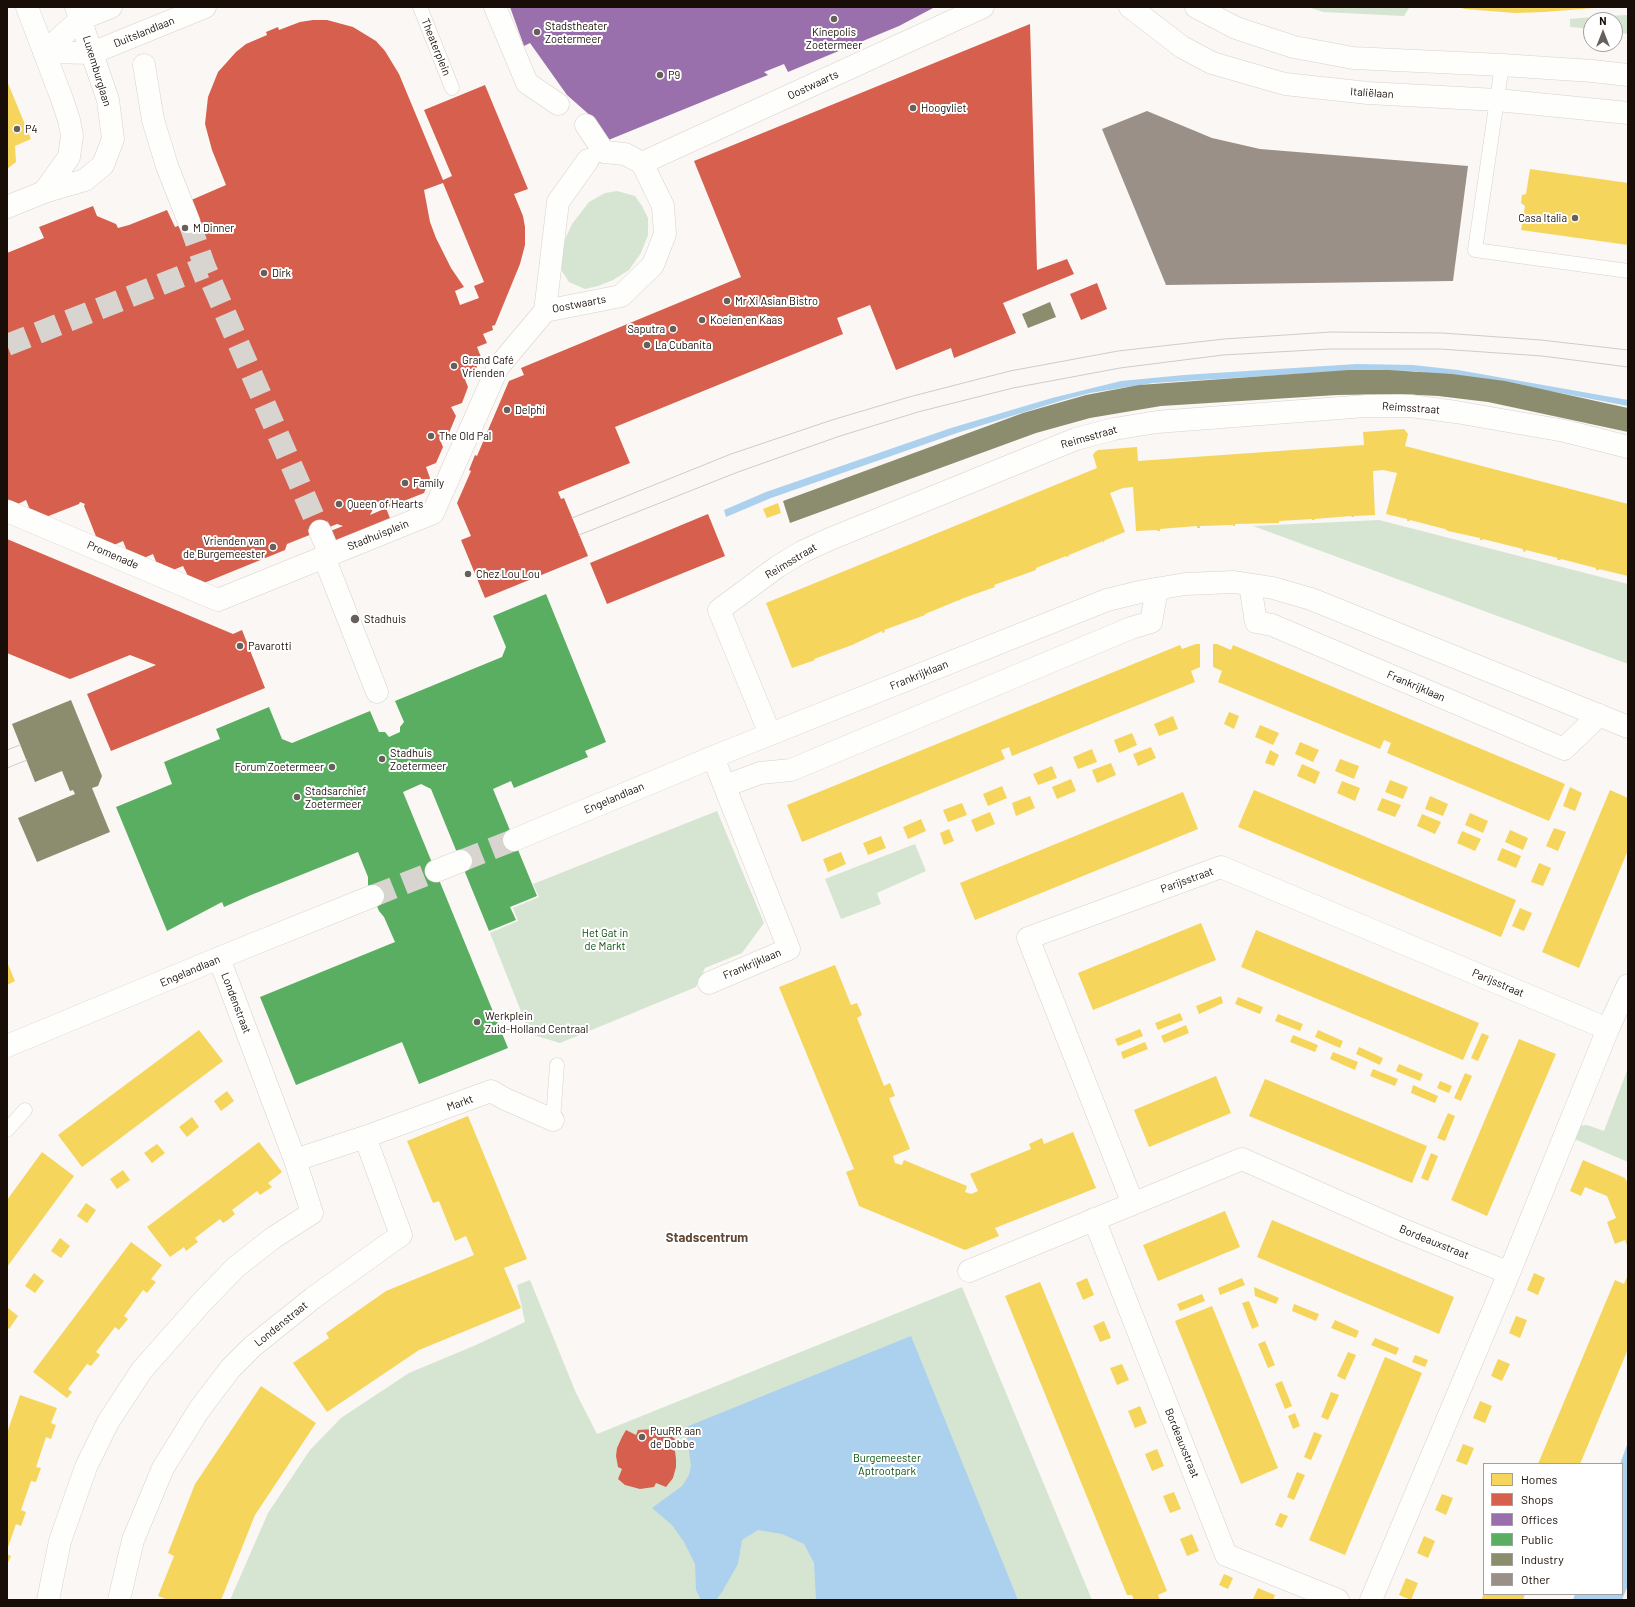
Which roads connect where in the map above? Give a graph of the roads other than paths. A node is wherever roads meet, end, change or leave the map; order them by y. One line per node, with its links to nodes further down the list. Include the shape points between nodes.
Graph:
1 (27, 7): 10 (street)
2 (111, 7): 9 (street)
3 (205, 7): 11 (street, Duitslandlaan)
4 (420, 7): 15 (lane, Theaterplein)
5 (495, 7): 17 (street, via 527,84)
6 (983, 7): 21 (street, Oostwaarts)
7 (1196, 7): 12 (street, via 1236,28 1302,49 1353,58)
8 (1134, 8): 16 (street, Italiëlaan, via 1182,47 1212,63 1285,84 1368,93)
9 (79, 13): 10 (street); 11 (street, Luxemburglaan)
10 (44, 52): 11 (street, Duitslandlaan); 22 (street, via 69,120 72,136 69,158)
11 (92, 53): 22 (street, Luxemburglaan, via 108,100 112,139 104,165 85,180)
12 (1502, 64): 14 (street); 16 (lane)
13 (144, 66): 24 (street, via 153,120)
14 (1628, 75)
15 (452, 88)
16 (1497, 100): 18 (street, Italiëlaan); 25 (lane, via 1475,250)
17 (558, 104)
18 (1628, 113)
19 (586, 125): 21 (street, via 604,152 625,154)
20 (588, 160): 26 (street, via 558,202)
21 (642, 163): 26 (street, Oostwaarts, via 663,206 665,234 653,265 621,296)
22 (44, 192): 23 (street, Luxemburglaan)
23 (7, 207)
24 (189, 222)
25 (1628, 271)
26 (545, 311): 29 (street, Oostwaarts, via 498,367)
27 (1628, 447): 38 (street, Reimsstraat, via 1565,431 1411,406 1366,406 1157,422 1076,439 802,552 777,567 719,610)
28 (7, 511): 34 (street, Promenade)
29 (433, 513): 31 (street, Stadhuisplein)
30 (320, 531): 31 (street)
31 (327, 556): 34 (street, Stadhuisplein); 35 (street)
32 (1250, 585): 33 (street, Frankrijklaan, via 1234,582 1186,584); 36 (street, Frankrijklaan, via 1273,588 1311,599); 36 (street, Frankrijklaan, via 1256,622 1272,625 1564,749)
33 (1157, 589): 38 (street, Frankrijklaan, via 1107,600); 40 (street, via 1151,622 1131,628 791,770 760,773)
34 (218, 600)
35 (377, 692)
36 (1599, 715): 37 (street, Frankrijklaan)
37 (1628, 727)
38 (770, 734): 39 (street, Frankrijklaan)
39 (713, 756): 40 (street, Frankrijklaan); 41 (street, Engelandlaan)
40 (725, 786): 46 (street, Frankrijklaan, via 789,949)
41 (514, 840)
42 (461, 861): 43 (street)
43 (436, 871)
44 (373, 896): 45 (street, Engelandlaan)
45 (219, 958): 49 (street, Engelandlaan); 55 (street, Londenstraat)
46 (709, 983)
47 (1628, 986): 48 (street)
48 (1608, 1029): 56 (street, Parijsstraat, via 1221,868 1028,938); 59 (street)
49 (7, 1046)
50 (557, 1065): 52 (lane)
51 (24, 1110): 53 (lane)
52 (552, 1120): 54 (street, Markt, via 491,1091)
53 (7, 1130)
54 (365, 1137): 55 (street); 61 (street, Londenstraat, via 401,1235 313,1298 253,1346 226,1375 199,1410 162,1468 133,1540)
55 (295, 1160): 60 (street, Londenstraat, via 312,1213 273,1238 236,1267 142,1370 108,1422 86,1467 60,1542)
56 (1132, 1204): 57 (street, Bordeauxstraat); 59 (street, Bordeauxstraat, via 1242,1159)
57 (1094, 1219): 58 (street, Bordeauxstraat); 62 (street, Bordeauxstraat, via 1226,1555)
58 (969, 1271)
59 (1509, 1273): 63 (street)
60 (48, 1600)
61 (119, 1600)
62 (1338, 1600)
63 (1371, 1600)

